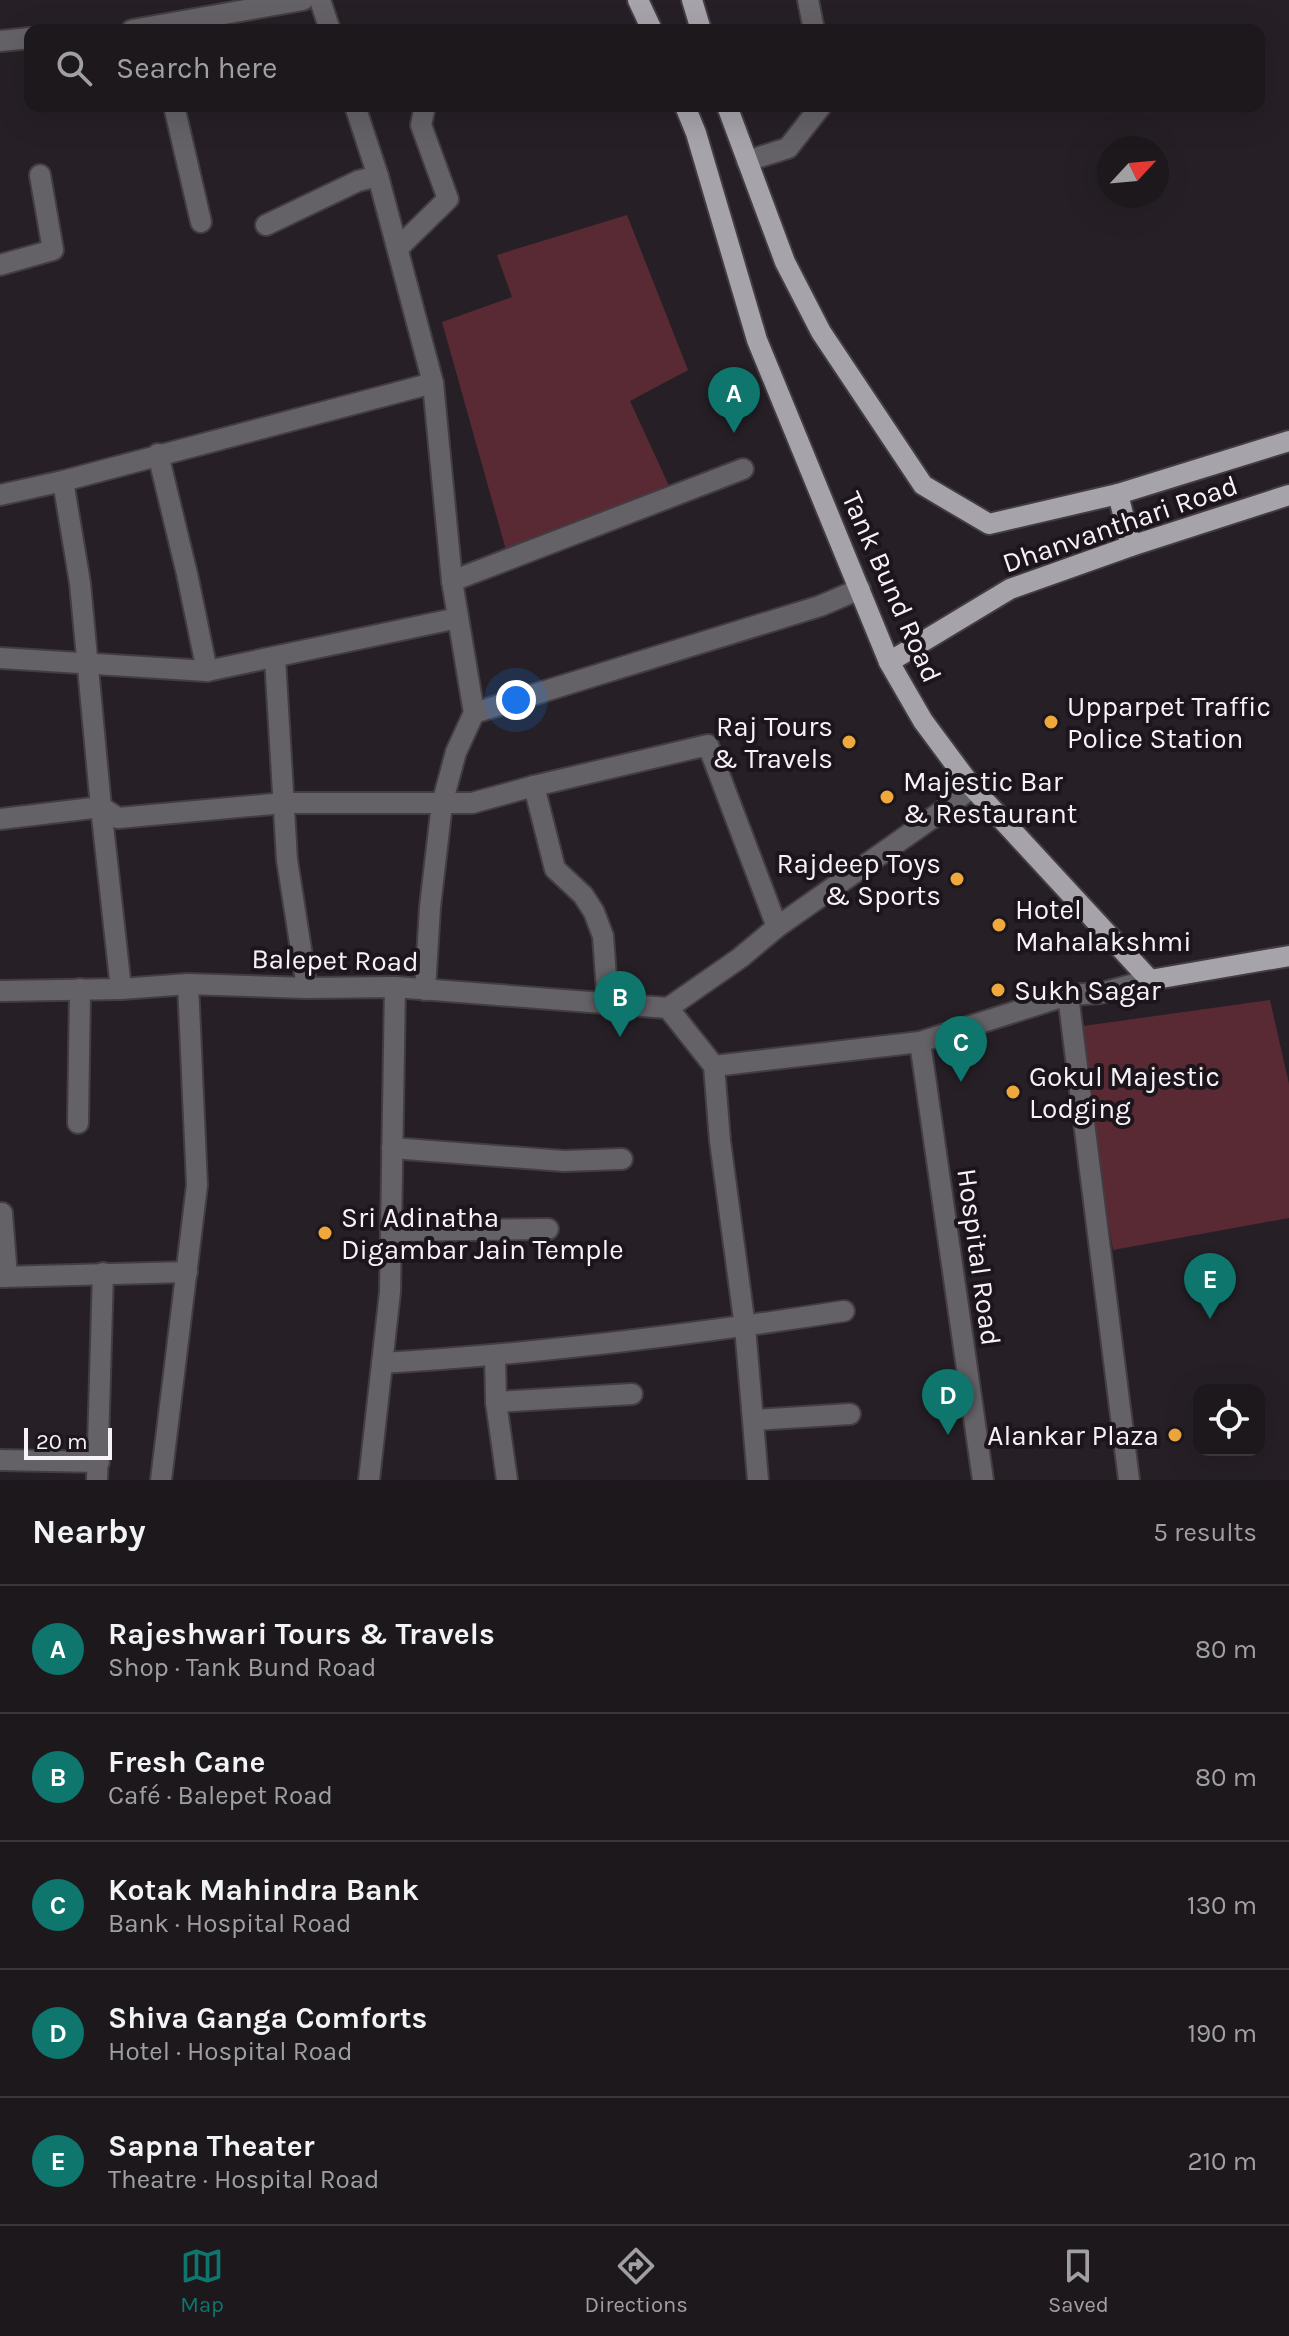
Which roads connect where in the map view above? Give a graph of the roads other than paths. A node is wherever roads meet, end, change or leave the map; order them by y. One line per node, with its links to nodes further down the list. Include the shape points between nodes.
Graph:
1 (303, 0): 6 (street)
2 (320, 0): 7 (street)
3 (638, 0): 8 (main road)
4 (692, 0): 9 (main road)
5 (808, 0): 10 (street)
6 (181, 24)
7 (328, 24)
8 (649, 24)
9 (699, 24)
10 (813, 24)
11 (24, 39): 12 (street)
12 (0, 41)
13 (175, 112): 22 (street)
14 (357, 112): 21 (street)
15 (424, 112): 24 (street, via 421,125 448,199)
16 (687, 112): 36 (main road, Tank Bund Road, via 757,340)
17 (729, 112): 19 (main road)
18 (816, 112): 19 (street, via 788,148)
19 (747, 161): 31 (main road, via 785,262 821,332 923,485 989,524)
20 (40, 175): 25 (street, via 53,250)
21 (378, 176): 23 (street); 24 (street)
22 (201, 222)
23 (266, 225)
24 (398, 248): 26 (street)
25 (0, 265)
26 (433, 383): 28 (street); 35 (street)
27 (1289, 441): 31 (main road, Dhanvanthari Road)
28 (158, 454): 30 (street); 42 (street)
29 (743, 469): 35 (street)
30 (63, 481): 32 (street); 40 (street)
31 (1118, 494): 34 (main road)
32 (0, 495)
33 (1289, 495): 34 (main road, Dhanvanthari Road)
34 (1131, 546): 41 (main road, Dhanvanthari Road, via 1010,589)
35 (452, 581): 37 (street)
36 (860, 589): 41 (main road, Tank Bund Road); 43 (street)
37 (458, 618): 39 (street); 43 (street)
38 (0, 658): 40 (street)
39 (275, 658): 42 (street); 46 (street)
40 (87, 662): 42 (street); 48 (street)
41 (889, 662): 45 (main road, Tank Bund Road, via 923,721)
42 (207, 671)
43 (474, 713): 47 (street, via 456,752)
44 (534, 786): 47 (street, via 472,803); 50 (street, via 708,745); 61 (street, via 555,869 583,895 603,936)
45 (972, 787): 50 (street); 52 (main road, Tank Bund Road)
46 (284, 803): 47 (street); 48 (street, via 118,818); 55 (street, via 287,860)
47 (442, 804): 58 (street)
48 (101, 807): 49 (street); 57 (street)
49 (0, 819)
50 (777, 927): 62 (street)
51 (1289, 956): 52 (main road)
52 (1150, 980): 60 (street)
53 (188, 984): 55 (street, Balepet Road); 57 (street, Balepet Road); 71 (street, via 197,1185)
54 (395, 987): 55 (street, Balepet Road); 58 (street, Balepet Road); 66 (street)
55 (307, 988)
56 (80, 989): 57 (street, Balepet Road); 59 (street, Balepet Road); 65 (street)
57 (121, 989)
58 (425, 990): 61 (street, Balepet Road)
59 (0, 991)
60 (1068, 995): 63 (street); 89 (street)
61 (608, 1005): 62 (street, Balepet Road)
62 (668, 1008): 64 (street)
63 (920, 1042): 64 (street); 88 (street, Hospital Road)
64 (714, 1066): 75 (street)
65 (78, 1123)
66 (392, 1148): 67 (street, via 564,1161); 70 (street)
67 (622, 1159)
68 (2, 1213): 73 (street)
69 (548, 1229): 70 (street)
70 (391, 1231): 77 (street)
71 (187, 1272): 72 (street); 84 (street)
72 (103, 1273): 73 (street); 83 (street)
73 (3, 1276)
74 (844, 1311): 75 (street)
75 (745, 1327): 76 (street); 81 (street)
76 (495, 1356): 77 (street); 79 (street)
77 (382, 1363): 85 (street)
78 (632, 1394): 79 (street)
79 (496, 1402): 86 (street)
80 (850, 1414): 81 (street)
81 (753, 1420): 87 (street)
82 (0, 1460): 83 (street)
83 (98, 1471)
84 (161, 1480)
85 (369, 1480)
86 (507, 1480)
87 (758, 1480)
88 (983, 1480)
89 (1129, 1480)

